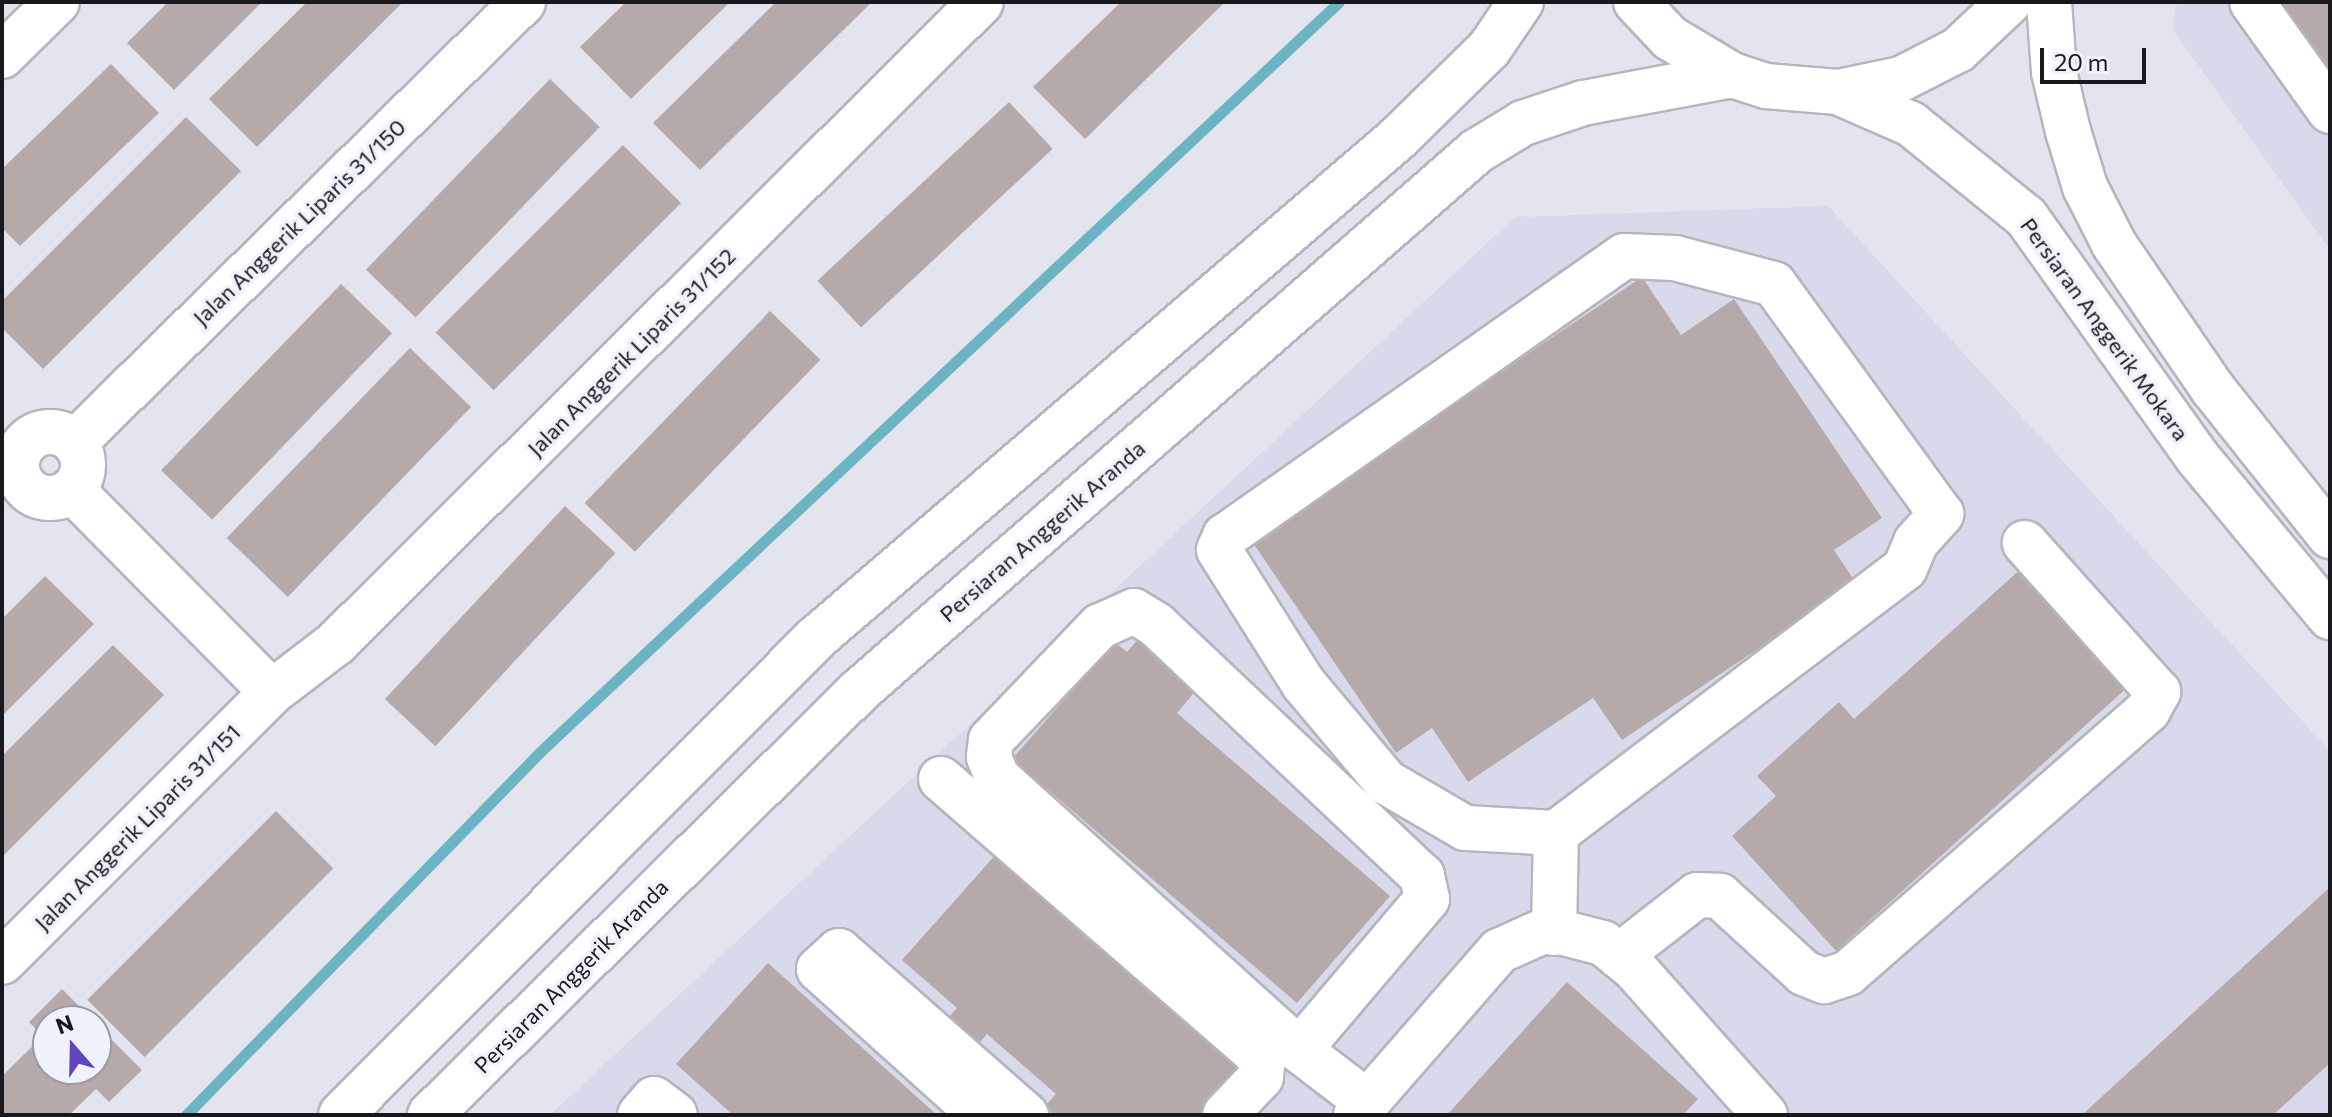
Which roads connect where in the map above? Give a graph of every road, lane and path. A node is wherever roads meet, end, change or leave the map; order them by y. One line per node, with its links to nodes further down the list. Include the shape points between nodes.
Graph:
1 (57, 2): 9 (main road)
2 (523, 2): 14 (main road, Jalan Anggerik Liparis 31/150)
3 (981, 2): 20 (main road, Jalan Anggerik Liparis 31/152, via 336,643)
4 (1521, 2): 29 (main road, via 1489,49 1398,138 815,639)
5 (1636, 2): 10 (main road, via 1670,38)
6 (2009, 2): 11 (main road, via 1958,50 1901,79)
7 (2049, 2): 17 (main road, via 2054,72 2068,131 2085,187 2114,244 2213,389)
8 (2252, 2): 12 (main road)
9 (2, 56)
10 (1732, 75): 11 (main road, via 1766,86); 30 (main road, Persiaran Anggerik Aranda, via 1583,103 1523,123 1477,151 859,691)
11 (1838, 92): 19 (main road, Persiaran Anggerik Mokara, via 1911,124 2026,217 2198,458)
12 (2330, 111)
13 (14, 429): 14 (main road, via 52,432); 16 (main road)
14 (75, 442): 15 (main road, via 84,466)
15 (72, 490): 16 (main road); 20 (main road)
16 (15, 504)
17 (2330, 536)
18 (2025, 543): 24 (main road, via 2158,692 2148,710 1848,973 1824,981 1804,973 1720,896 1697,895)
19 (2330, 617)
20 (272, 692): 25 (main road, Jalan Anggerik Liparis 31/151)
21 (941, 779): 35 (main road, via 1255,1052 1261,1077)
22 (1556, 833): 22 (main road, via 1905,568 1916,542 1941,514 1774,284 1675,258 1624,256 1225,536 1219,550 1303,683 1386,782 1465,828); 23 (main road)
23 (1554, 933): 24 (main road, via 1603,943); 27 (main road, via 1548,929 1521,937 1499,951)
24 (1619, 956): 28 (main road)
25 (2, 962)
26 (1299, 1050): 26 (main road, via 1427,899 1422,876 1157,625 1134,611 1100,626 991,740 989,757 997,777); 27 (main road)
27 (1361, 1108)
28 (1761, 1113)
29 (341, 1115)
30 (430, 1115)
31 (640, 1115): 32 (main road, via 654,1099)
32 (675, 1115)
33 (981, 1115): 34 (main road, via 819,969 839,951)
34 (1026, 1115)
35 (1225, 1115)

